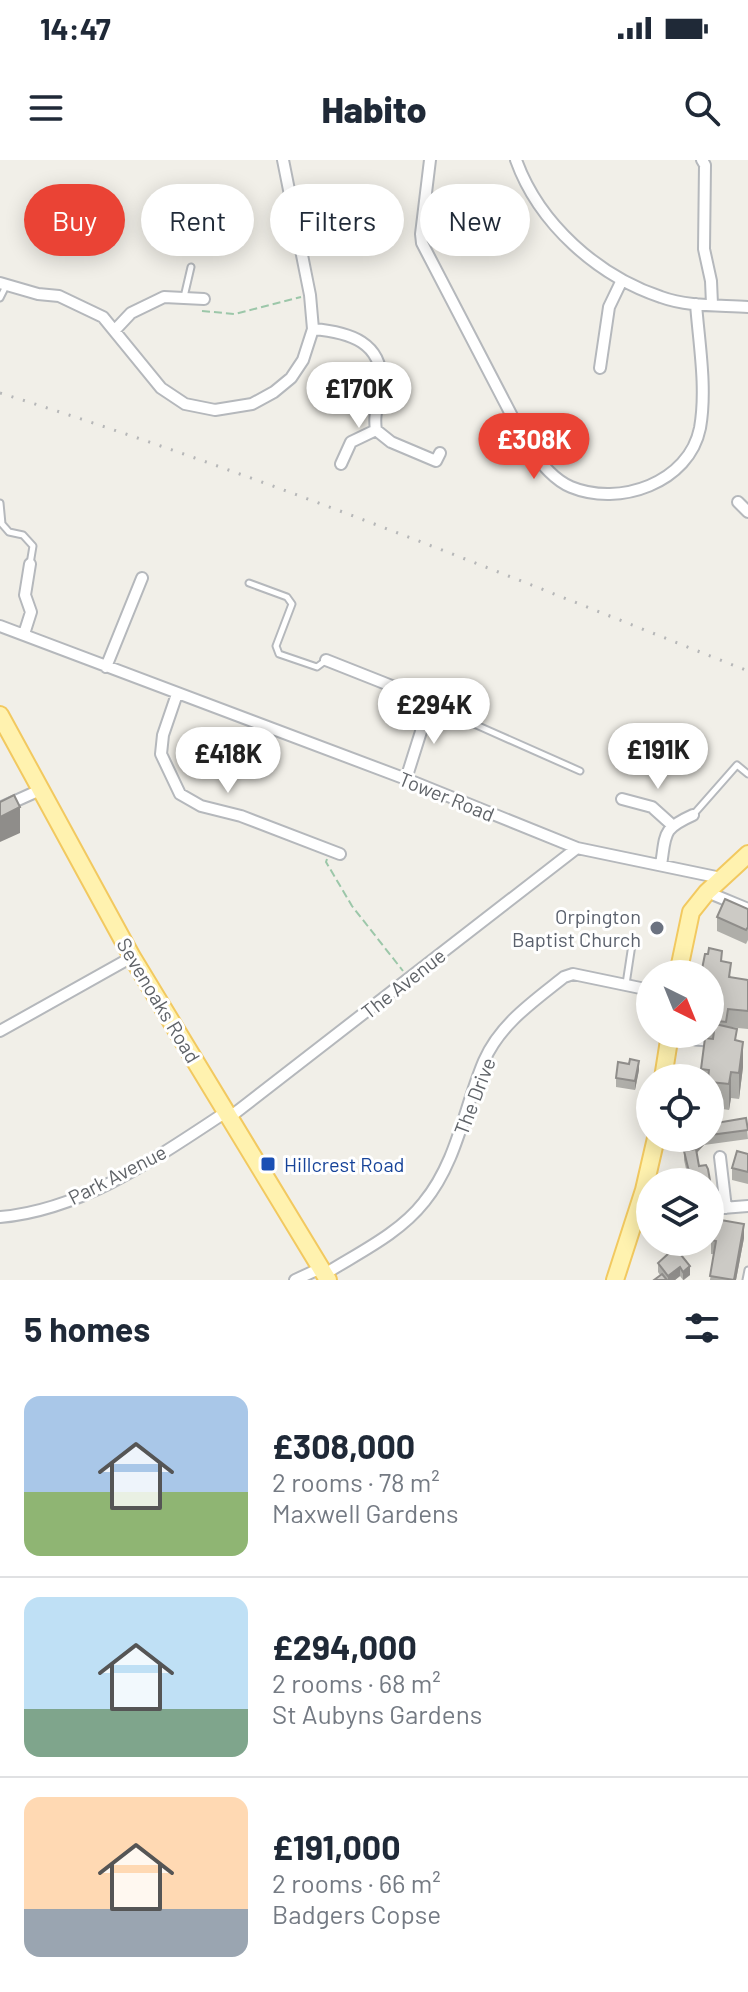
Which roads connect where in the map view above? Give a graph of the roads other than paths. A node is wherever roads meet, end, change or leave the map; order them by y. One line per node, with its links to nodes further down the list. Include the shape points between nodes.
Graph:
1 (283, 160): 14 (street)
2 (430, 160): 11 (street, via 422,243 527,445 547,471 569,487 600,495 631,493 661,481 685,460 699,430 702,399)
3 (516, 160): 6 (street, via 558,228 585,256)
4 (702, 160): 12 (street, via 704,249)
5 (191, 267): 9 (lane)
6 (622, 280): 11 (street, via 663,298); 16 (street, via 609,307)
7 (3, 285): 8 (lane); 15 (street, via 59,296 103,317)
8 (0, 298)
9 (184, 298): 10 (street); 15 (street, via 164,297 131,313)
10 (204, 299)
11 (696, 304): 12 (street)
12 (712, 304): 13 (street)
13 (748, 307)
14 (313, 329): 15 (street, via 291,378 252,404 215,410 171,397); 17 (street, via 357,338 376,358 381,372 373,414)
15 (115, 330)
16 (600, 368)
17 (376, 430): 18 (street, via 436,461); 19 (street, via 351,442)
18 (440, 453)
19 (341, 464)
20 (738, 502): 22 (street)
21 (0, 503): 23 (lane, via 2,524 33,546)
22 (748, 512)
23 (30, 564): 27 (street, via 25,595 31,612)
24 (142, 578): 29 (street)
25 (249, 583): 28 (lane, via 287,597 292,604 276,646 279,654 317,667)
26 (0, 626): 27 (street, Tower Road)
27 (24, 634): 29 (street, Tower Road)
28 (326, 660): 31 (street)
29 (106, 667): 30 (street, Tower Road)
30 (177, 694): 36 (street, Tower Road); 43 (street, via 161,748 180,794)
31 (430, 703): 33 (street); 36 (street)
32 (0, 715): 37 (main road, Sevenoaks Road)
33 (475, 719): 34 (lane, via 474,724)
34 (580, 771)
35 (748, 774): 40 (lane, via 737,765)
36 (406, 779): 42 (street, Tower Road)
37 (40, 790): 39 (street); 50 (main road, Sevenoaks Road)
38 (622, 799): 41 (street, via 652,807)
39 (0, 808)
40 (693, 815): 41 (street)
41 (672, 825): 45 (street)
42 (577, 848): 45 (street, Tower Road); 55 (street, The Avenue)
43 (335, 852)
44 (748, 854): 46 (main road)
45 (661, 865): 46 (street, Tower Road)
46 (721, 878): 47 (main road)
47 (707, 892): 48 (street); 51 (main road, via 688,918)
48 (748, 909)
49 (633, 938): 52 (lane)
50 (132, 957): 54 (street); 55 (main road, Sevenoaks Road)
51 (680, 960)
52 (625, 985): 53 (street, The Drive); 62 (street, The Drive, via 573,974 518,1013 485,1058 460,1133 424,1202 403,1224)
53 (636, 987)
54 (0, 1031)
55 (228, 1114): 59 (street, Park Avenue, via 93,1191 44,1209); 62 (main road, Sevenoaks Road)
56 (720, 1157): 58 (street)
57 (748, 1206): 58 (street)
58 (726, 1208)
59 (0, 1217)
60 (636, 1231): 64 (main road)
61 (748, 1270): 65 (lane)
62 (324, 1274): 63 (street)
63 (295, 1280)
64 (615, 1280)
65 (746, 1280)

